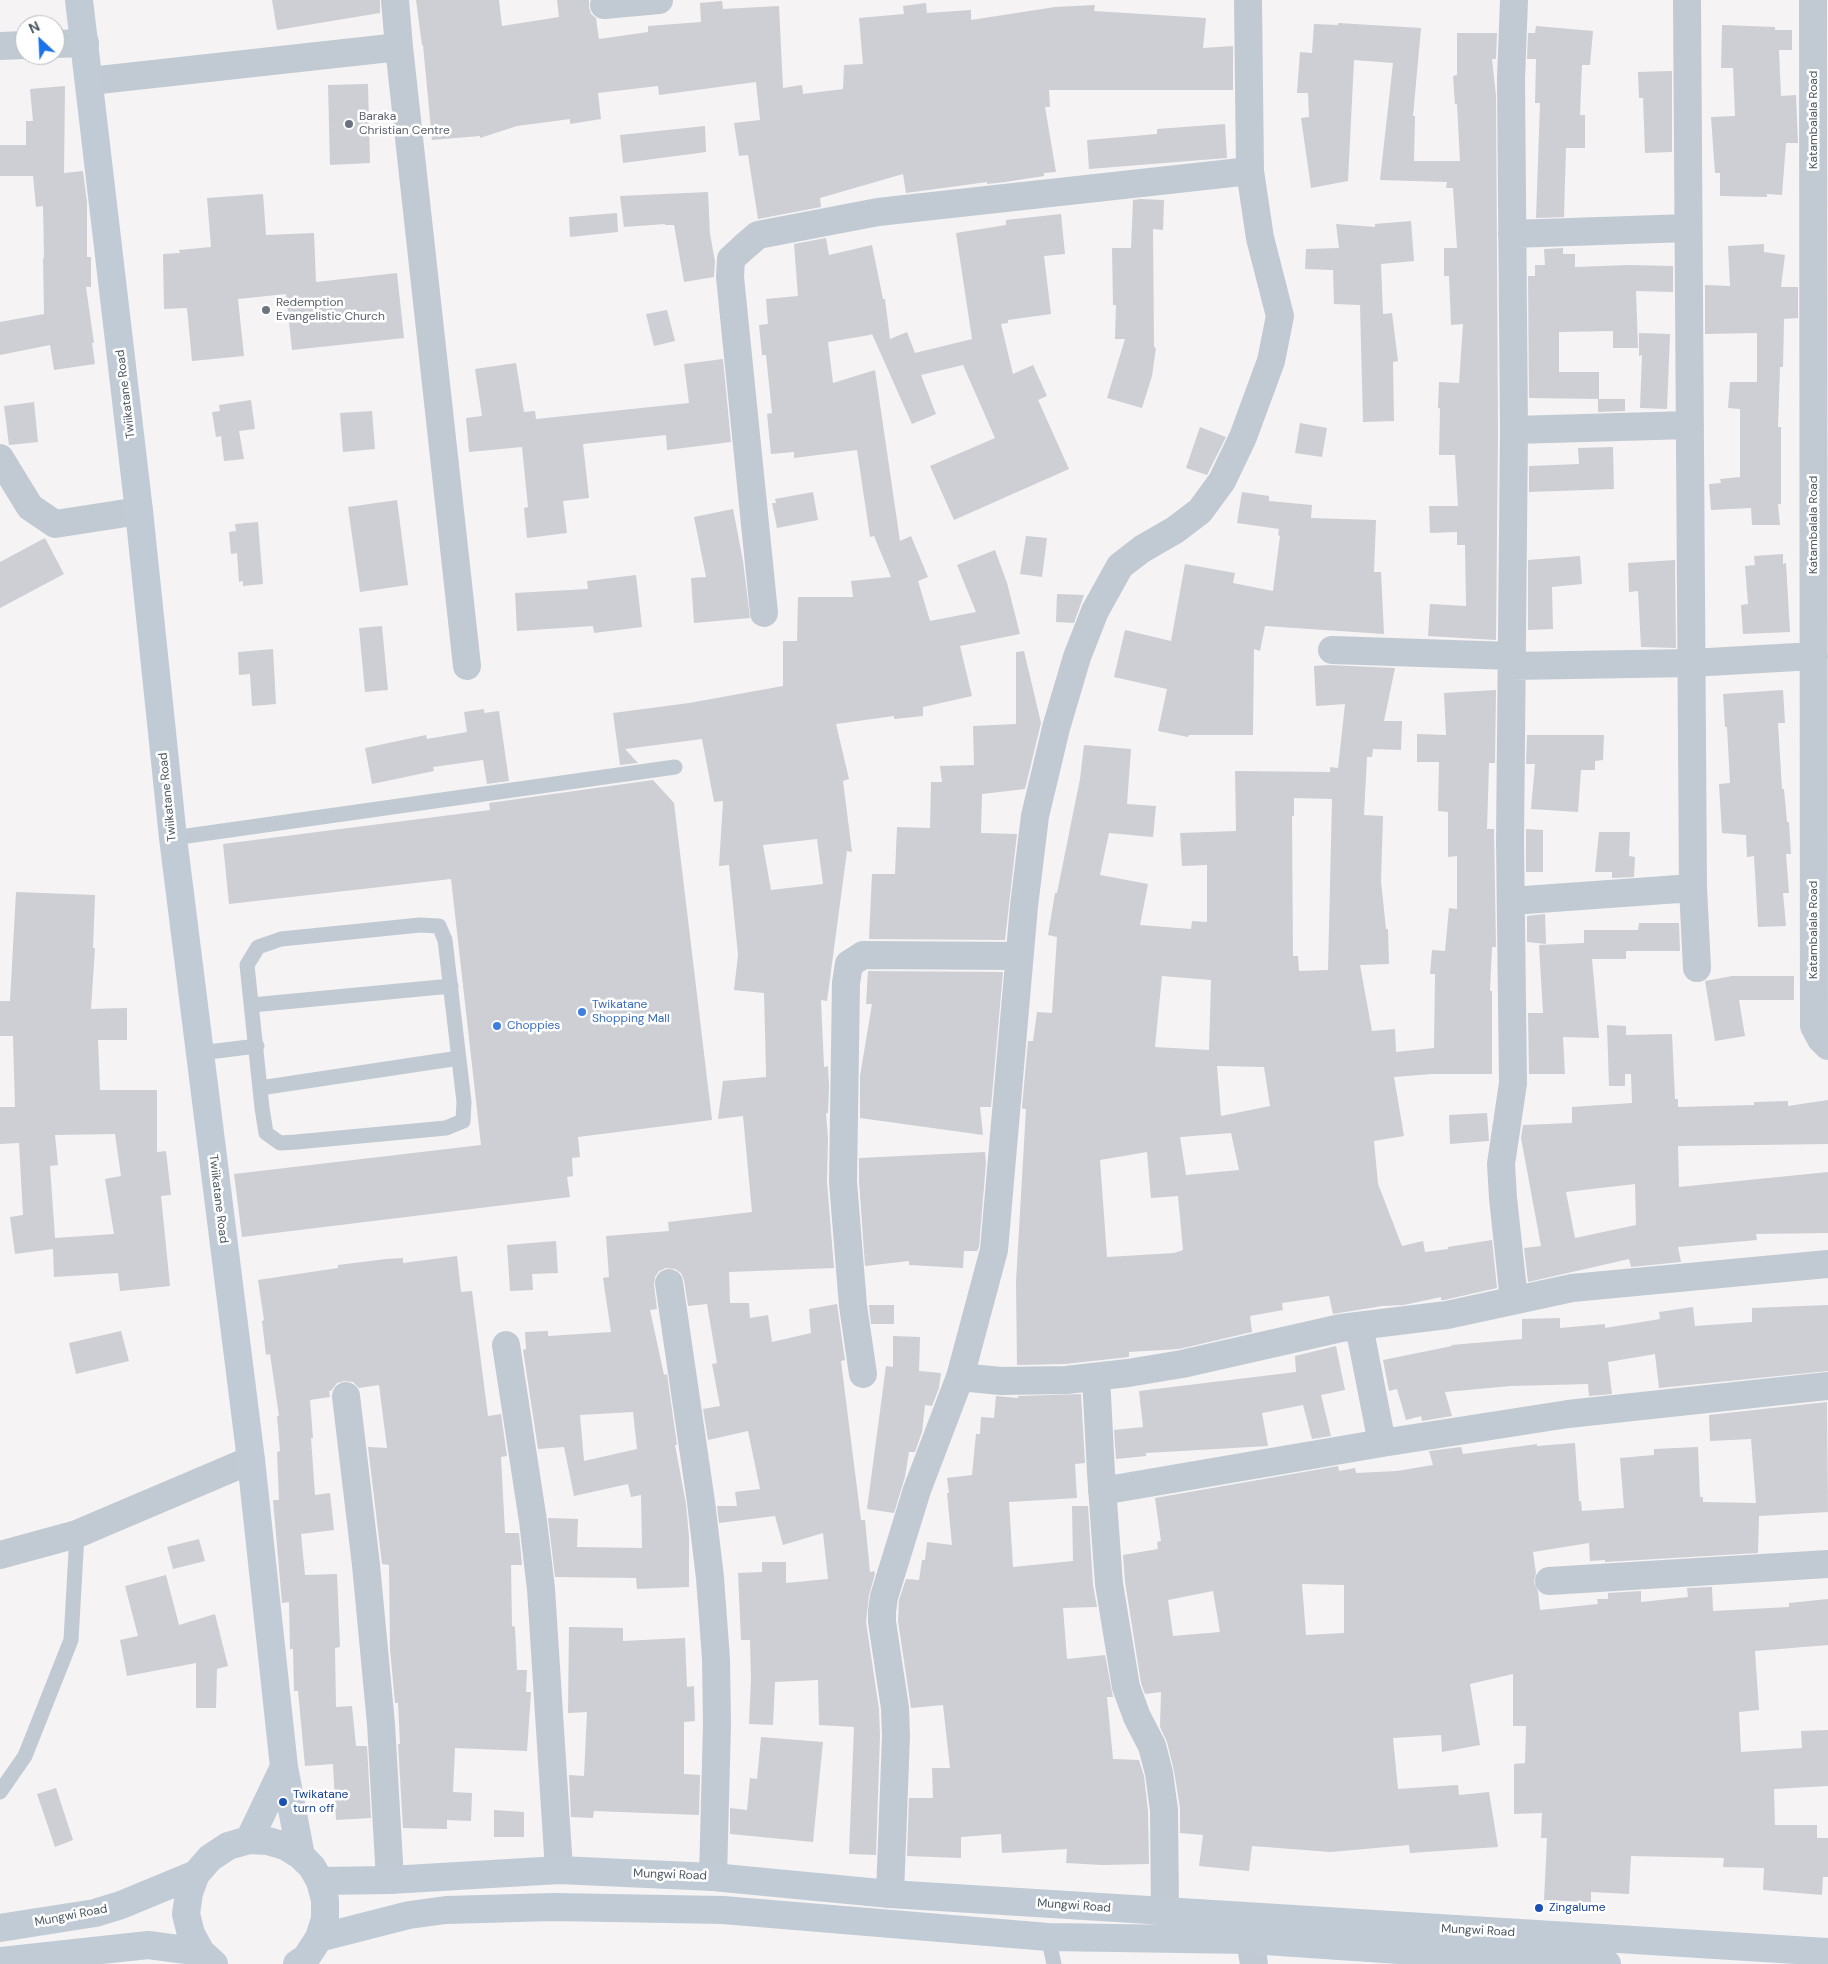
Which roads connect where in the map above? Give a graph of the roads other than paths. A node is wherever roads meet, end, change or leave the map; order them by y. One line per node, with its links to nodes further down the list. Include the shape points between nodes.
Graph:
1 (80, 0): 9 (main road, Twiikatane Road)
2 (395, 0): 13 (street)
3 (659, 0): 8 (street)
4 (1248, 0): 15 (street)
5 (1514, 0): 17 (street)
6 (1687, 0): 16 (street)
7 (1813, 0): 24 (street, Katambalala Road)
8 (604, 5)
9 (85, 43): 10 (street); 14 (main road, Twiikatane Road)
10 (65, 44)
11 (15, 45): 12 (street)
12 (0, 46)
13 (399, 47): 14 (street); 27 (street)
14 (90, 81): 21 (main road, Twiikatane Road)
15 (1250, 171): 22 (street, via 878,212 758,236 744,247 731,259 730,277); 32 (street, via 1260,238 1280,316 1271,361 1243,437 1222,481 1200,511 1120,566 1095,611 1056,728 1035,816)
16 (1688, 228): 17 (street); 18 (street)
17 (1512, 234): 19 (street)
18 (1690, 425): 19 (street); 26 (street)
19 (1514, 430): 25 (street)
20 (0, 458): 21 (street, via 30,507 55,524)
21 (139, 511): 29 (main road, Twiikatane Road)
22 (764, 613)
23 (1332, 650): 25 (street)
24 (1814, 656): 26 (street); 37 (street, Katambalala Road, via 1814,1026 1820,1039)
25 (1512, 661): 26 (street); 31 (street)
26 (1691, 663): 30 (street)
27 (467, 666)
28 (675, 767): 29 (lane)
29 (172, 838): 38 (main road, Twiikatane Road)
30 (1693, 888): 31 (street); 33 (street)
31 (1512, 901): 43 (street, via 1513,1083 1501,1164)
32 (1019, 956): 46 (street, via 863,955 849,964 843,1182 853,1306); 47 (street, via 994,1250)
33 (1697, 968)
34 (451, 986): 35 (lane); 35 (lane, via 446,940 439,926 411,926 281,939 258,947 248,965); 39 (lane)
35 (252, 1004): 36 (lane)
36 (257, 1046): 38 (lane); 40 (lane)
37 (1828, 1046)
38 (200, 1053): 52 (main road, Twiikatane Road)
39 (459, 1058): 40 (lane); 40 (lane, via 464,1102 462,1121 446,1128 280,1143 266,1134)
40 (260, 1088)
41 (1828, 1264): 43 (street, via 1572,1288)
42 (669, 1283): 64 (street, via 701,1502 716,1658)
43 (1514, 1300): 44 (street, via 1447,1315)
44 (1359, 1326): 48 (street, via 1182,1364); 51 (street)
45 (506, 1345): 62 (street, via 541,1589)
46 (864, 1374)
47 (960, 1377): 48 (street, via 1001,1381); 67 (street, via 910,1508 882,1611 896,1736)
48 (1096, 1377): 53 (street)
49 (1828, 1386): 51 (street, via 1568,1414)
50 (346, 1396): 65 (street, via 366,1565)
51 (1382, 1443): 53 (street)
52 (251, 1460): 54 (street); 58 (main road, Twiikatane Road)
53 (1102, 1491): 68 (street, via 1109,1584 1126,1687 1152,1746 1159,1773 1164,1810)
54 (77, 1534): 55 (street); 59 (lane, via 71,1640 24,1756)
55 (0, 1555)
56 (1828, 1564): 57 (street)
57 (1549, 1581)
58 (284, 1767): 60 (main road); 61 (main road, Twiikatane Road)
59 (0, 1792)
60 (249, 1840): 61 (main road, via 285,1846); 63 (main road, via 228,1846 210,1858)
61 (301, 1856): 66 (main road)
62 (559, 1870): 64 (main road, Mungwi Road); 65 (main road, Mungwi Road)
63 (196, 1874): 69 (main road, Mungwi Road, via 95,1913); 75 (main road, via 188,1893 186,1914 191,1934)
64 (713, 1877): 67 (main road, Mungwi Road)
65 (390, 1880): 66 (main road, Mungwi Road)
66 (320, 1881): 71 (main road, via 325,1919)
67 (890, 1894): 68 (main road, Mungwi Road)
68 (1165, 1912): 72 (main road, Mungwi Road)
69 (0, 1928)
70 (1048, 1937): 71 (main road, Mungwi Road, via 722,1910 554,1907 446,1910 409,1915); 72 (main road, Mungwi Road); 79 (lane)
71 (319, 1938): 78 (main road, via 306,1958)
72 (1250, 1941): 73 (main road, Mungwi Road); 77 (main road, Mungwi Road)
73 (1828, 1952)
74 (97, 1957): 75 (main road, via 148,1945); 76 (main road)
75 (207, 1958)
76 (0, 1961)
77 (1522, 1961): 80 (main road, Mungwi Road)
78 (297, 1964)
79 (1054, 1964)
80 (1608, 1964)

